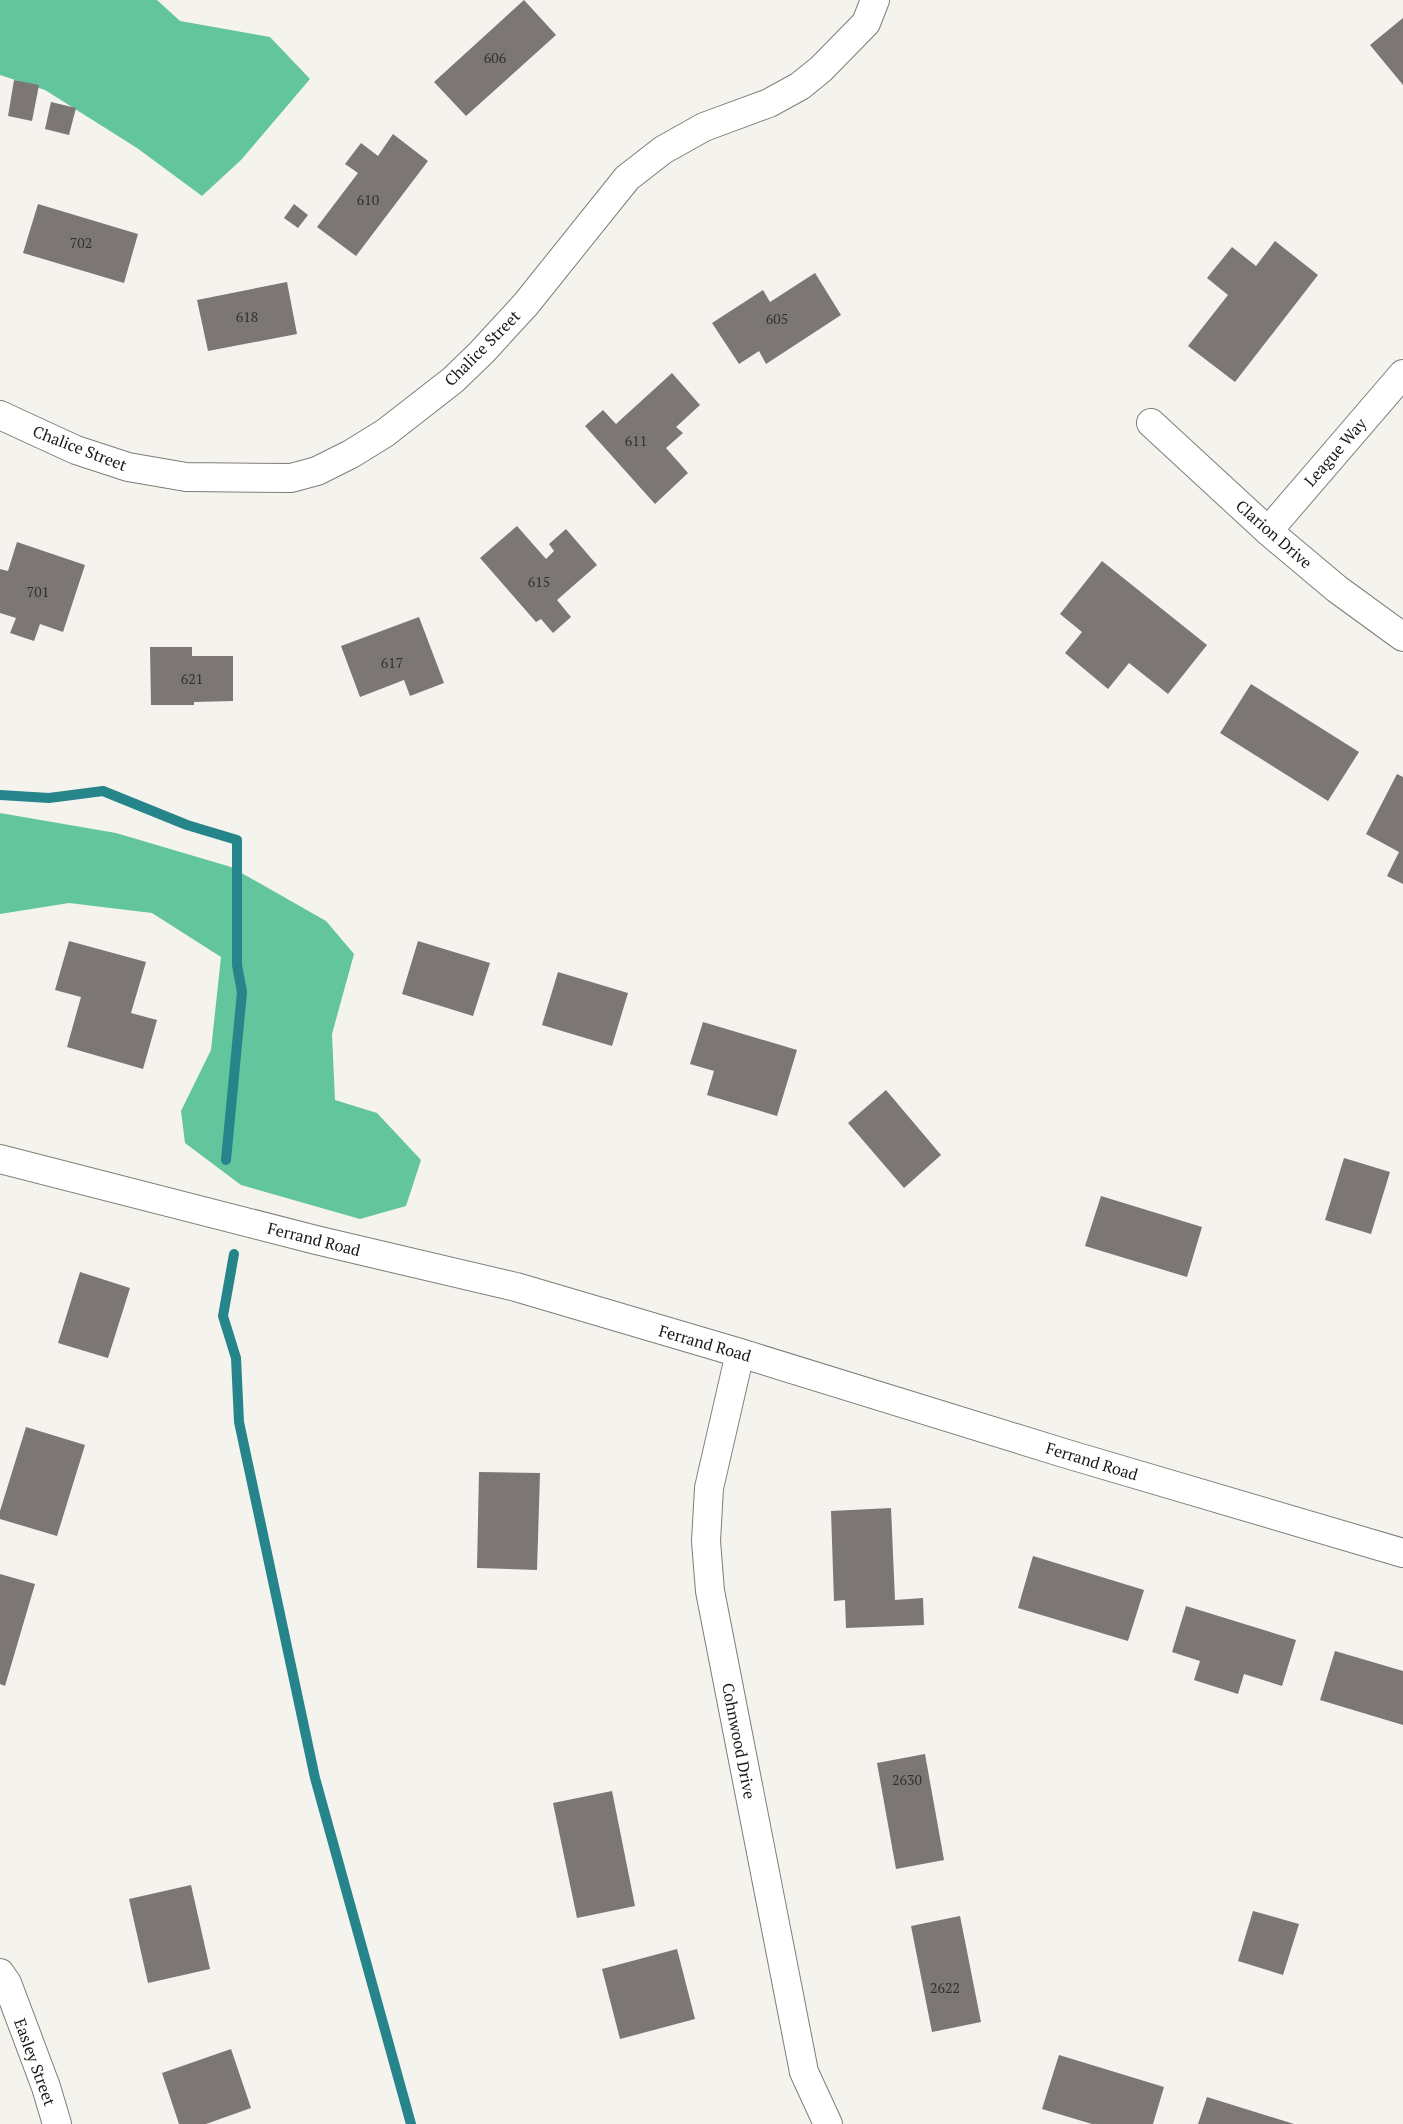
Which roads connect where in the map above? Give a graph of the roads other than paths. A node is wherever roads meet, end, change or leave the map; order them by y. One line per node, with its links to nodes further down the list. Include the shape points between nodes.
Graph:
1 (875, 0): 3 (street, Chalice Street, via 866,22 800,86 769,103 704,127 663,150 626,178 526,304 453,380 385,432 317,472 291,478 186,477 128,467 76,450)
2 (1403, 374): 5 (street, League Way)
3 (0, 415)
4 (1151, 423): 5 (street, Clarion Drive)
5 (1268, 531): 6 (street, Clarion Drive, via 1337,589)
6 (1403, 637)
7 (0, 1159): 8 (street, Ferrand Road, via 306,1238 516,1287)
8 (740, 1353): 9 (street, Ferrand Road); 12 (street, Cohnwood Drive, via 709,1488 706,1541 710,1591 804,2072)
9 (1403, 1553)
10 (0, 1973): 11 (street, Easley Street, via 7,1983)
11 (57, 2124)
12 (828, 2124)

